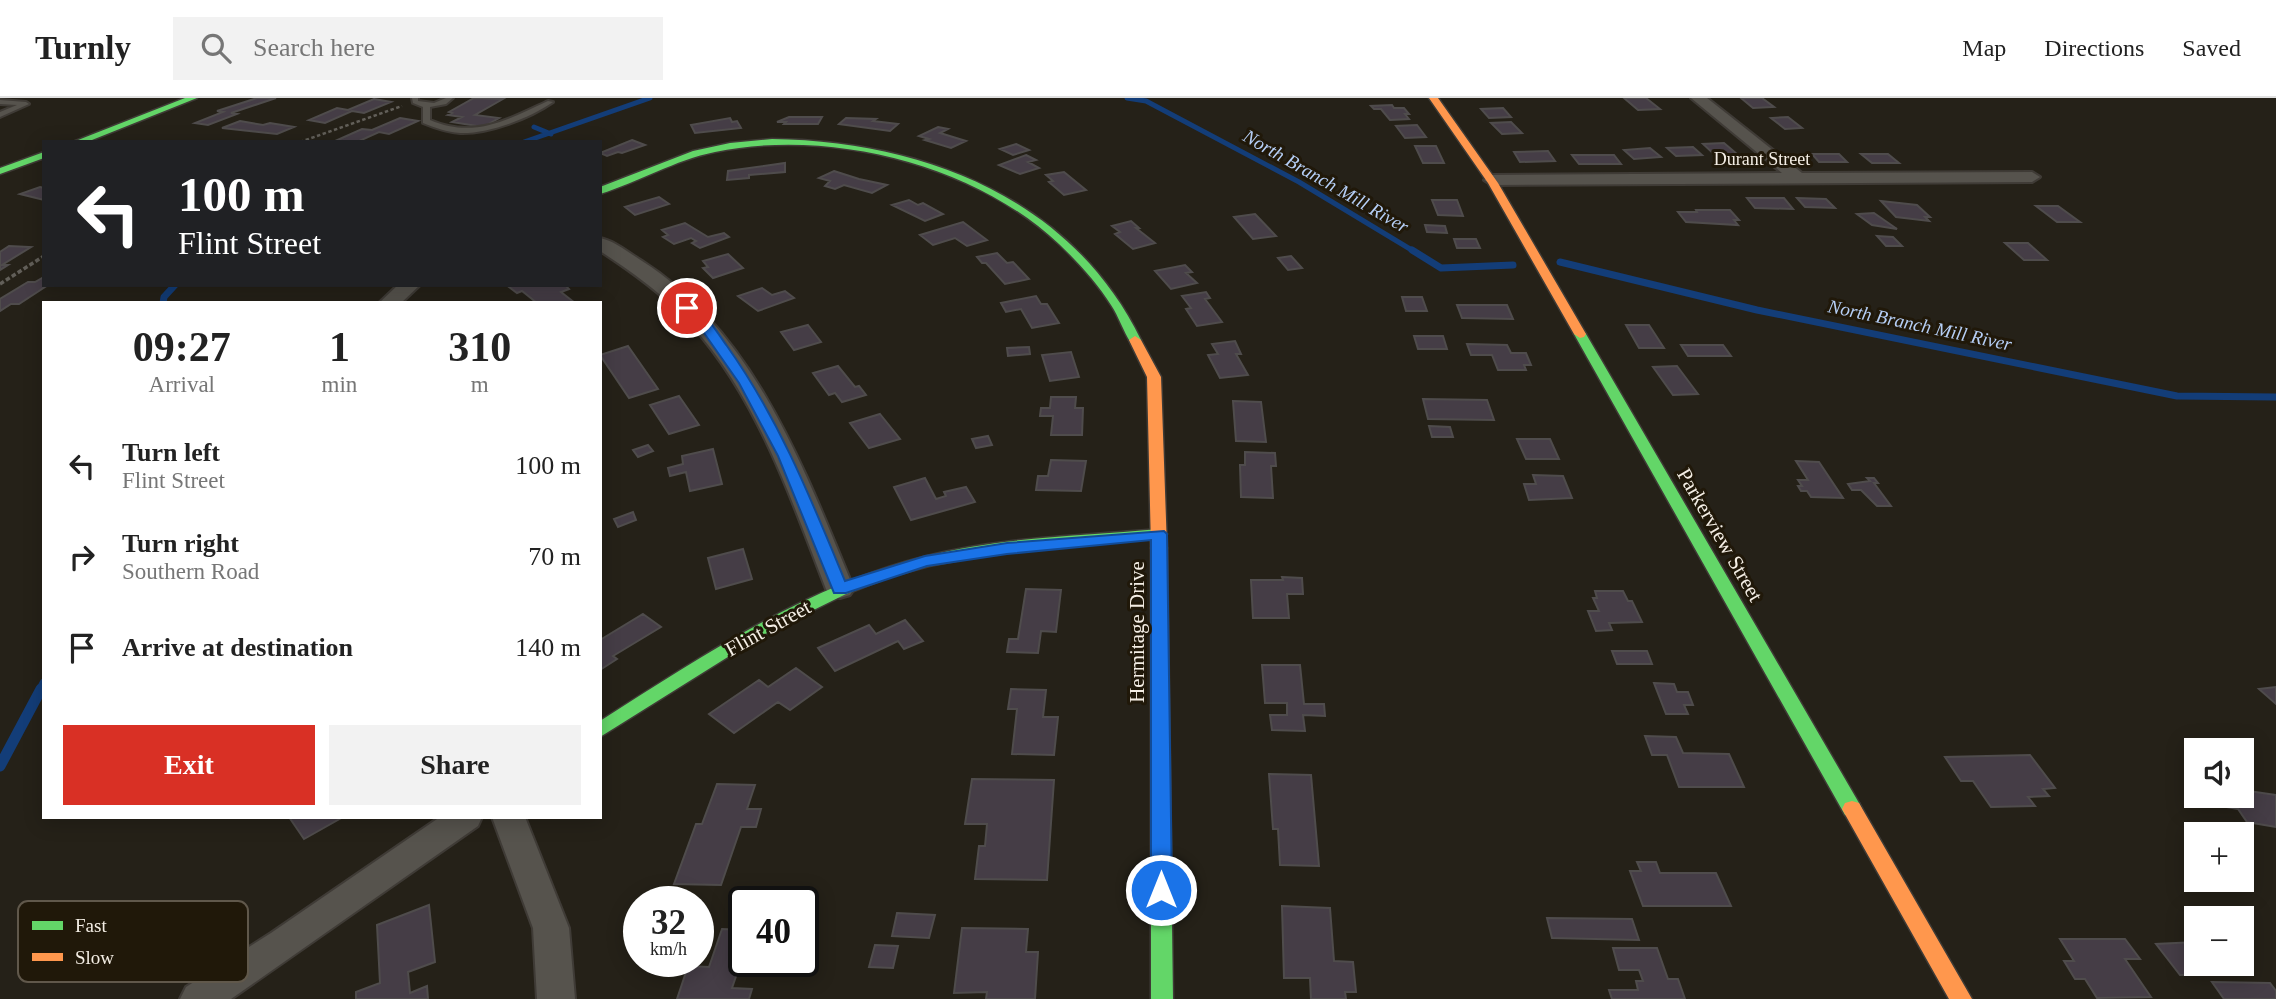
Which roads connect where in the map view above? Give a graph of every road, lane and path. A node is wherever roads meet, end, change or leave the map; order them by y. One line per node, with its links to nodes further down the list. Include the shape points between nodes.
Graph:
1 (194, 98): 10 (street)
2 (450, 98): 8 (lane)
3 (1433, 98): 16 (street, Parkerview Street)
4 (1698, 98): 15 (street)
5 (415, 100): 8 (lane); 11 (path)
6 (0, 102): 9 (lane, via 26,103)
7 (550, 102): 8 (lane, via 491,129 466,132 426,121)
8 (427, 105)
9 (0, 115)
10 (83, 140)
11 (305, 140)
12 (42, 156): 13 (street)
13 (0, 171)
14 (2032, 177): 15 (street, Durant Street)
15 (1798, 178): 16 (street, Durant Street)
16 (1492, 180): 33 (street, Parkerview Street)
17 (602, 190): 23 (street, Hermitage Drive, via 687,156 728,146 811,141 860,147 919,163 978,187 1026,215 1056,236 1114,299 1154,377)
18 (602, 244): 24 (street, via 635,262 704,323 746,382 786,456)
19 (42, 257): 20 (path)
20 (0, 284)
21 (408, 287): 22 (street)
22 (390, 301)
23 (1159, 534): 24 (street, Flint Street, via 1007,548 925,561); 32 (street, Hermitage Drive)
24 (840, 589): 25 (street, Flint Street, via 745,638)
25 (602, 729)
26 (463, 819): 28 (street)
27 (509, 819): 31 (street, via 551,928)
28 (248, 967)
29 (225, 982): 30 (street)
30 (199, 999)
31 (556, 999)
32 (1162, 999)
33 (1961, 999)

